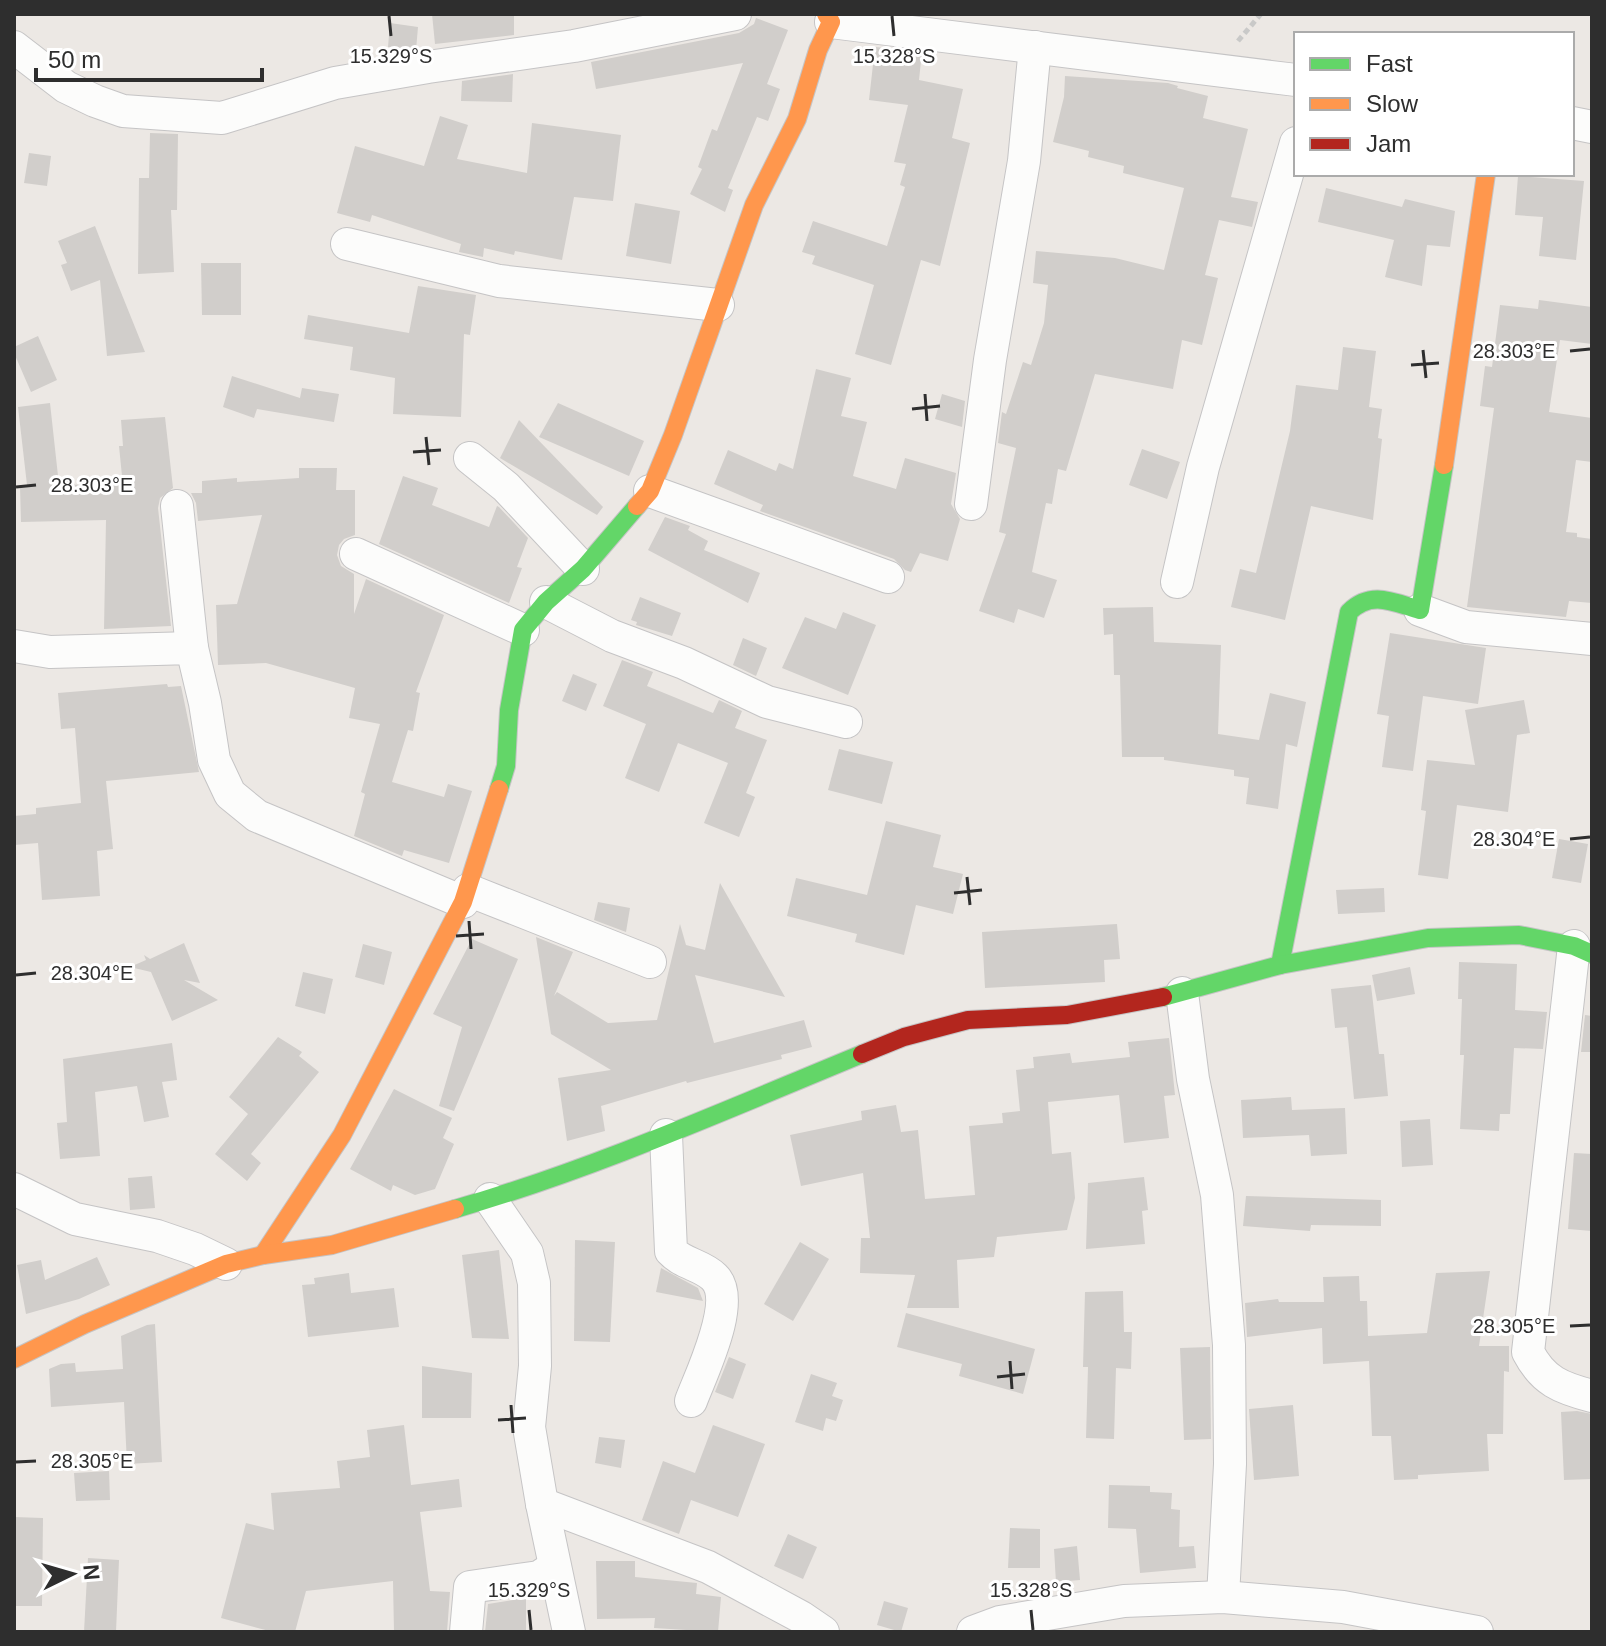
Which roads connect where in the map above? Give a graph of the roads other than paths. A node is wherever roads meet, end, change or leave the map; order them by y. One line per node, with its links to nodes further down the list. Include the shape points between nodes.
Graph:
1 (735, 14): 3 (street, via 574,46 335,83 222,118 123,111 66,87)
2 (828, 18): 4 (street); 9 (street, via 797,119 754,205)
3 (14, 47)
4 (1035, 47): 5 (street); 12 (street, via 1024,161)
5 (1294, 80)
6 (1294, 150): 17 (street, via 1203,467)
7 (1486, 176): 19 (street)
8 (347, 244): 9 (street, via 499,281)
9 (718, 305): 11 (street)
10 (470, 458): 15 (street, via 506,487)
11 (650, 491): 15 (street); 16 (street)
12 (971, 504)
13 (177, 506): 23 (street)
14 (356, 554): 20 (street)
15 (583, 569): 18 (street)
16 (888, 577)
17 (1177, 582)
18 (546, 602): 20 (street); 24 (street, via 767,702)
19 (1420, 610): 21 (street, via 1466,627); 28 (street, via 1382,599 1360,601 1349,612)
20 (523, 630): 25 (street, via 506,766)
21 (1592, 639)
22 (14, 646): 23 (street, via 50,652)
23 (192, 648): 25 (street, via 214,760 230,794 257,816)
24 (846, 722)
25 (465, 896): 27 (street); 33 (street, via 342,1135)
26 (1583, 950): 28 (street, via 1519,935 1428,938); 36 (street, via 1528,1352 1539,1372)
27 (650, 962)
28 (1280, 965): 29 (street)
29 (1182, 993): 30 (street, via 1067,1015 968,1020 904,1037); 40 (street, via 1217,1195 1229,1345)
30 (666, 1135): 32 (street); 37 (street, via 671,1251 711,1274 724,1294 719,1327)
31 (14, 1189): 34 (street, via 75,1219 157,1236)
32 (490, 1199): 33 (street, via 332,1245); 38 (street, via 527,1253 534,1283 529,1427)
33 (263, 1255): 34 (street)
34 (226, 1264): 35 (street)
35 (14, 1359)
36 (1592, 1396)
37 (691, 1401)
38 (542, 1504): 39 (street); 43 (street, via 708,1567)
39 (554, 1567): 41 (street, via 539,1577 470,1587); 42 (street)
40 (1223, 1597): 44 (street, via 1124,1601 1000,1622); 45 (street, via 1343,1607)
41 (466, 1632)
42 (569, 1632)
43 (823, 1632)
44 (973, 1632)
45 (1477, 1632)

